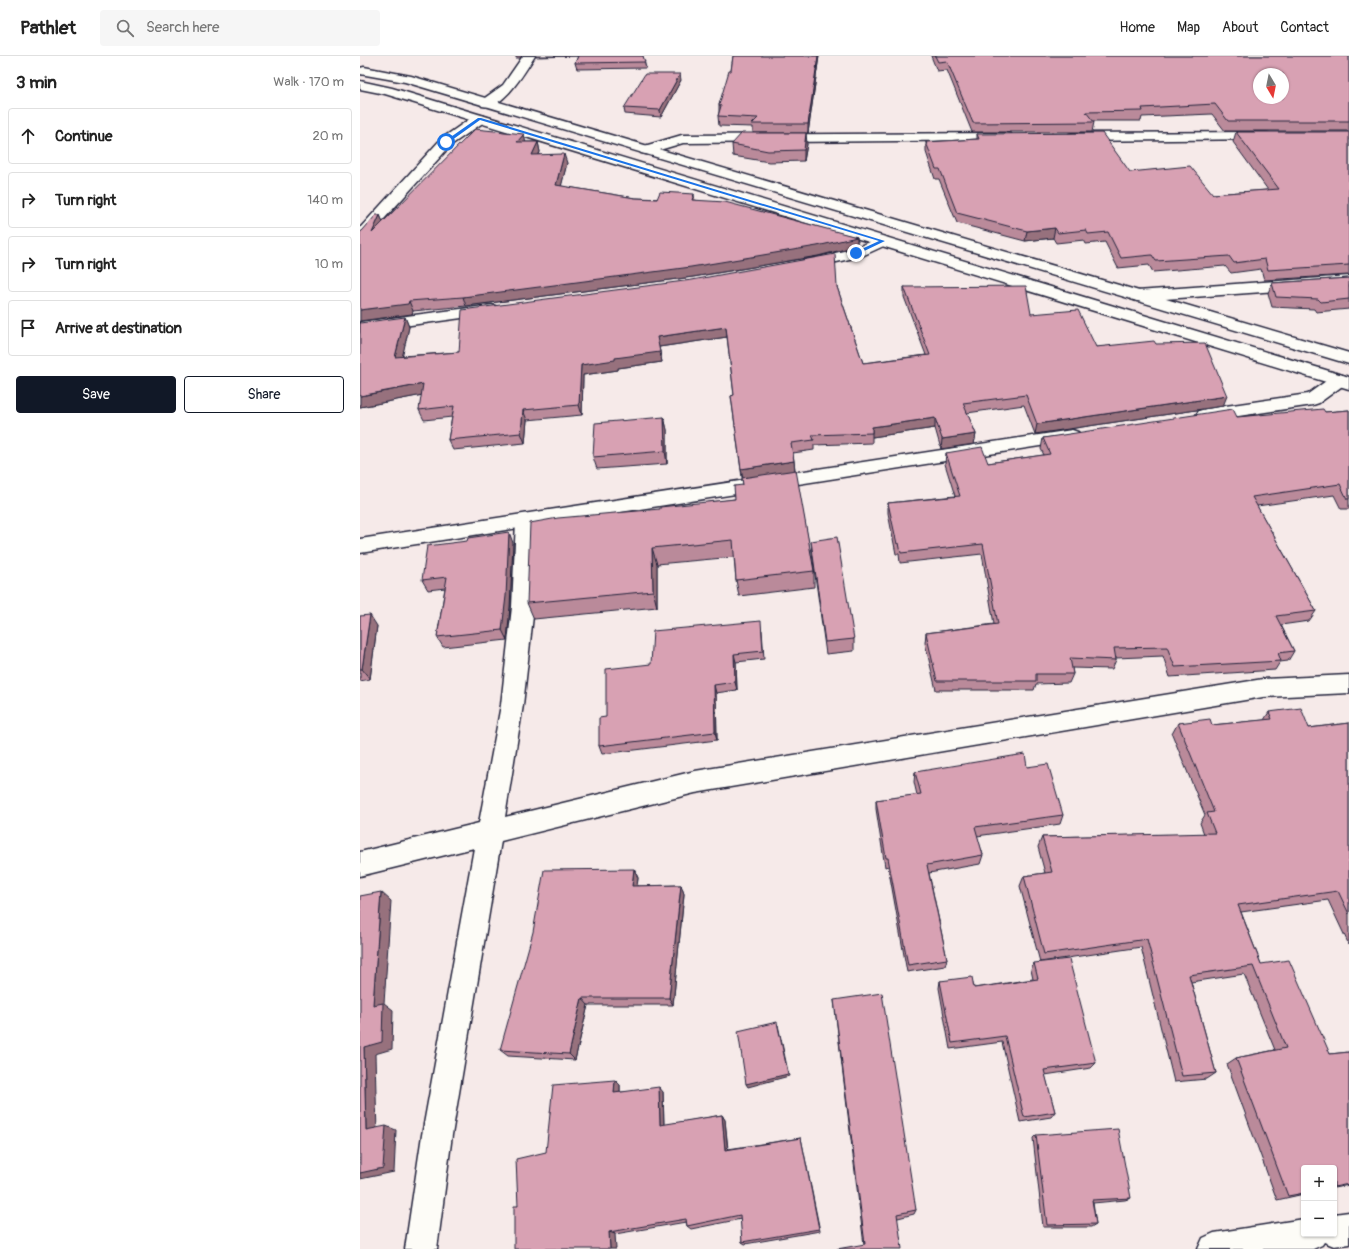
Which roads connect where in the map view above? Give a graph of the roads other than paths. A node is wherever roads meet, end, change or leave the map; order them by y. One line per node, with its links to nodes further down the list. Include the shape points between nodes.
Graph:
1 (530, 56): 4 (street, via 508,88)
2 (360, 70): 4 (street, via 407,80)
3 (360, 85): 5 (street)
4 (486, 103): 9 (street)
5 (479, 118): 10 (street, via 446,142); 11 (street)
6 (1278, 136): 8 (street)
7 (1016, 137): 9 (street, via 682,139)
8 (1063, 137)
9 (646, 150): 14 (street)
10 (360, 237)
11 (883, 241): 12 (street, via 856,253); 18 (street)
12 (795, 266)
13 (1349, 281): 14 (street)
14 (1137, 296): 17 (street)
15 (507, 308): 16 (street)
16 (360, 327)
17 (1349, 359)
18 (1344, 382): 19 (street, via 1313,398)
19 (1187, 418)
20 (1093, 433): 21 (street)
21 (526, 521): 22 (street); 24 (street, via 523,607 512,705)
22 (360, 546)
23 (1349, 684): 24 (street, via 1263,688 695,782)
24 (489, 832): 25 (street); 29 (street, via 437,1136)
25 (360, 864)
26 (1349, 1228): 27 (street)
27 (1337, 1230)
28 (1301, 1236): 30 (street)
29 (421, 1249)
30 (1214, 1249)

